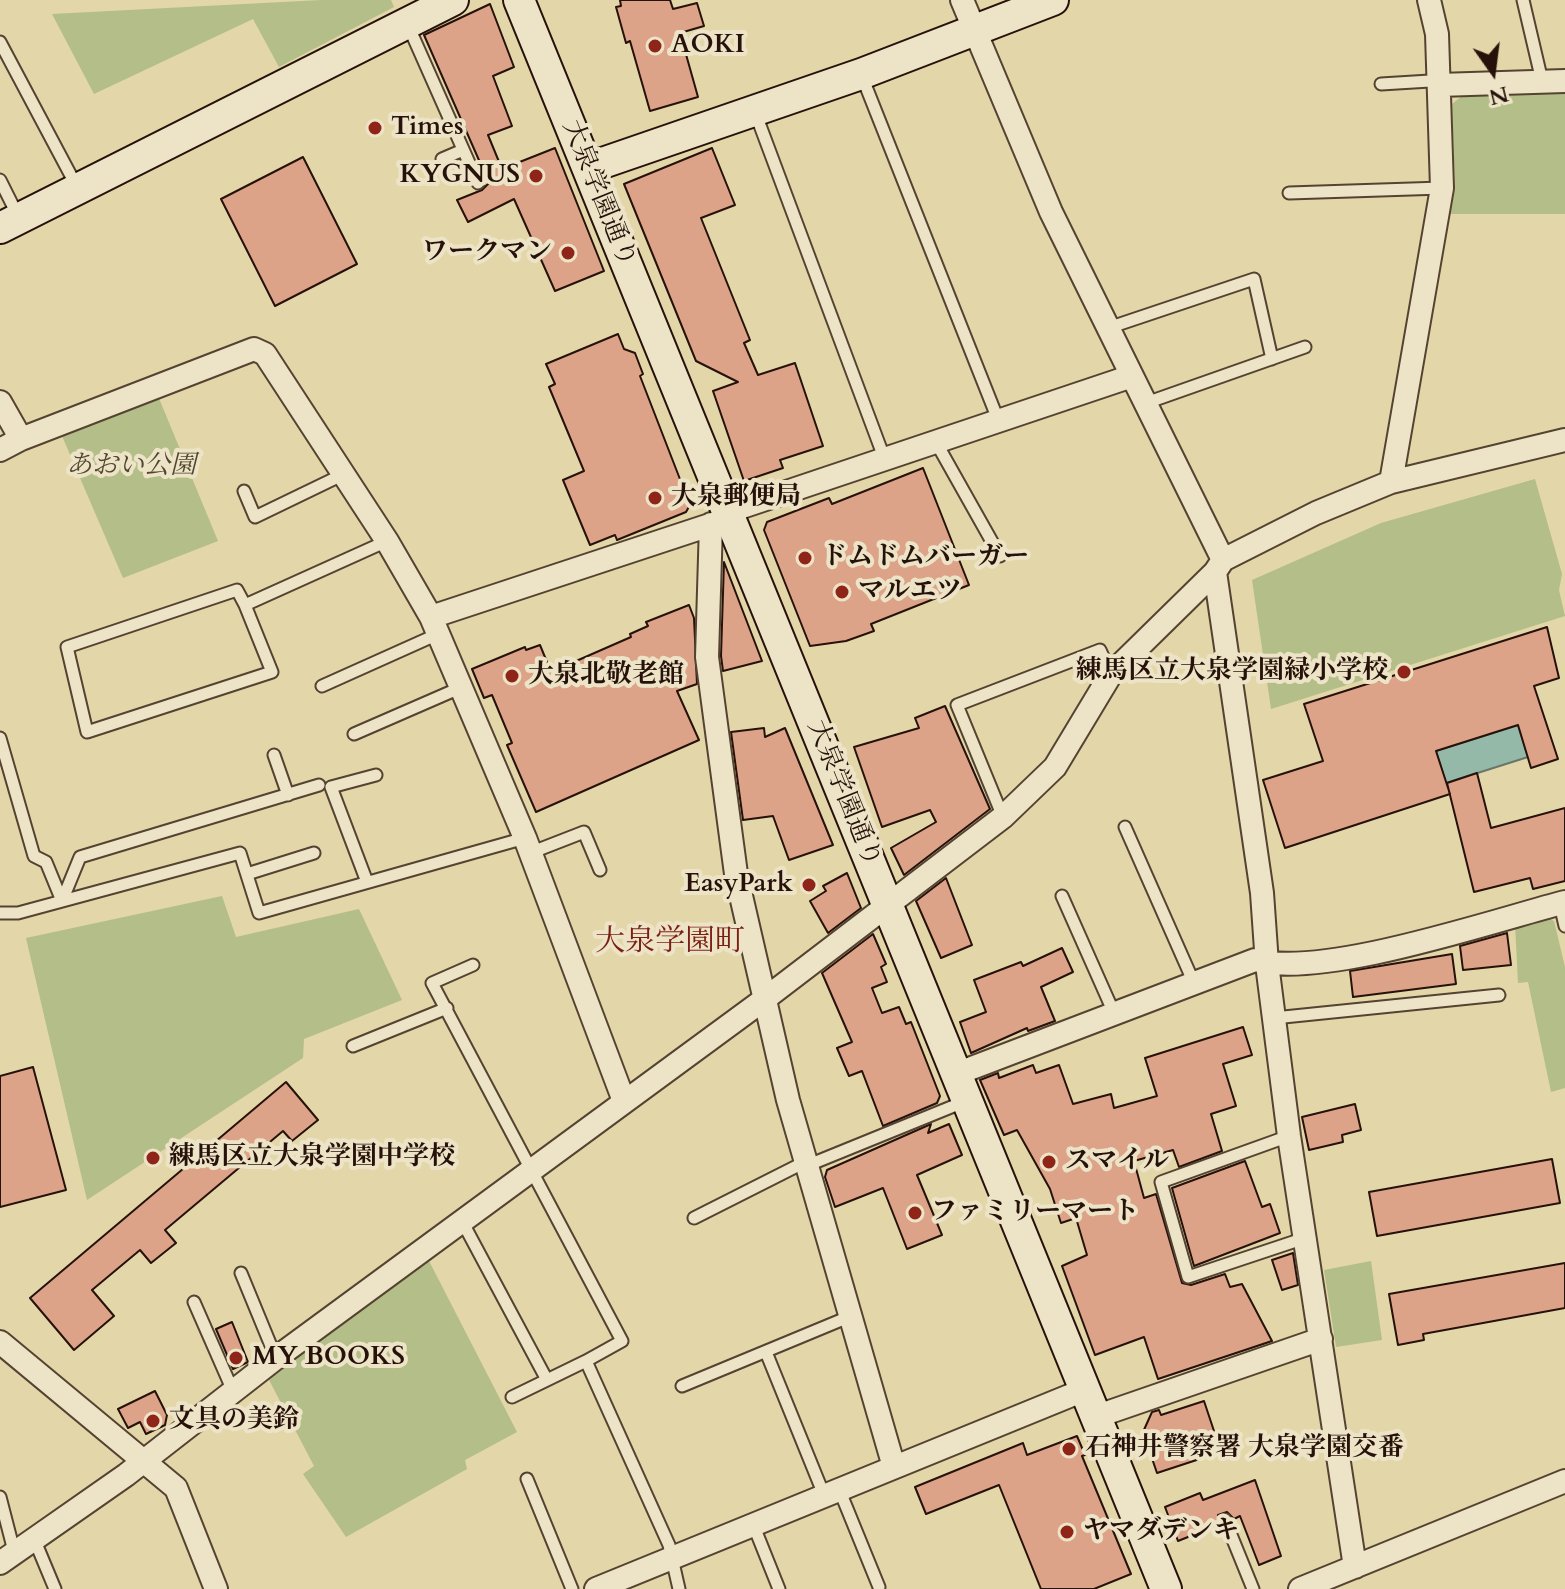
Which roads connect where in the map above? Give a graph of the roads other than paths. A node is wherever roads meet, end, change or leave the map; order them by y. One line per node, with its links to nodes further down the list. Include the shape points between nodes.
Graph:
1 (519, 0): 17 (street, 大泉学園通り)
2 (962, 0): 7 (street)
3 (1053, 0): 7 (street)
4 (1429, 0): 13 (street)
5 (1523, 0): 10 (lane)
6 (429, 9): 15 (lane); 20 (street)
7 (973, 32): 9 (street); 24 (street)
8 (0, 42): 20 (lane)
9 (861, 74): 14 (street); 30 (lane)
10 (1542, 81): 11 (street); 13 (street)
11 (1565, 81)
12 (1381, 84): 13 (lane)
13 (1439, 85): 21 (street)
14 (755, 112): 17 (street); 35 (lane)
15 (463, 150): 16 (lane); 19 (lane)
16 (442, 159)
17 (588, 168): 39 (street, 大泉学園通り)
18 (0, 180): 23 (lane)
19 (478, 183)
20 (78, 188): 23 (street)
21 (1442, 188): 22 (lane); 37 (street)
22 (1289, 193)
23 (10, 223)
24 (1108, 328): 26 (lane, via 1254,279); 27 (street)
25 (1305, 347): 26 (lane)
26 (1272, 359): 29 (lane)
27 (1132, 376): 29 (street); 30 (street)
28 (0, 402): 31 (street)
29 (1146, 403): 42 (street)
30 (999, 423): 33 (street)
31 (21, 439): 34 (street); 36 (street, via 254,349 265,354)
32 (1565, 440): 37 (street)
33 (937, 444): 35 (street); 41 (lane)
34 (0, 450)
35 (886, 461): 39 (street)
36 (344, 474): 38 (lane, via 255,517); 40 (street)
37 (1391, 482): 42 (street, via 1316,513)
38 (244, 491)
39 (723, 518): 44 (street); 63 (street, 大泉学園通り); 71 (street, via 707,657 736,874)
40 (387, 541): 43 (lane); 44 (street)
41 (1000, 556)
42 (1219, 566): 45 (street); 67 (street)
43 (245, 605): 43 (lane, via 272,672 87,732 67,647 237,590)
44 (435, 625): 46 (lane); 47 (street)
45 (1111, 674): 54 (street, via 1055,767); 54 (lane, via 1100,650 957,705)
46 (322, 686)
47 (462, 687): 48 (lane); 56 (street)
48 (354, 734)
49 (0, 738): 62 (lane, via 34,856 46,862)
50 (274, 755): 53 (lane)
51 (376, 775): 60 (lane, via 331,787)
52 (319, 785): 53 (lane)
53 (288, 795): 62 (lane, via 80,857)
54 (1003, 817): 63 (street)
55 (1125, 827): 69 (lane)
56 (528, 845): 58 (lane, via 584,832); 60 (lane); 77 (street)
57 (314, 853): 59 (lane)
58 (600, 870)
59 (247, 874): 60 (lane, via 259,913); 62 (lane, via 240,853)
60 (367, 882)
61 (1062, 896): 73 (lane)
62 (62, 901): 65 (lane)
63 (887, 903): 71 (street); 76 (street, 大泉学園通り)
64 (1562, 903): 66 (lane); 67 (street, via 1348,957)
65 (0, 913)
66 (1565, 926)
67 (1267, 964): 69 (street, via 1255,960); 74 (street)
68 (473, 965): 72 (lane, via 432,983)
69 (1194, 983): 73 (street)
70 (1499, 995): 74 (lane)
71 (766, 998): 77 (street); 79 (street)
72 (447, 1008): 75 (lane); 80 (lane)
73 (1114, 1013): 76 (street)
74 (1274, 1018): 78 (street)
75 (353, 1046)
76 (962, 1088): 79 (lane); 96 (street, 大泉学園通り)
77 (624, 1101): 80 (street)
78 (1289, 1136): 83 (street); 83 (lane, via 1161,1182 1188,1277)
79 (807, 1164): 81 (lane); 86 (street)
80 (531, 1170): 82 (street); 91 (lane, via 622,1341)
81 (694, 1218)
82 (463, 1223): 90 (street); 92 (lane)
83 (1305, 1238): 87 (street)
84 (241, 1273): 90 (lane)
85 (194, 1302): 94 (lane)
86 (851, 1316): 89 (lane); 98 (street)
87 (1321, 1339): 96 (street); 108 (street)
88 (0, 1342): 97 (street)
89 (766, 1352): 93 (lane); 101 (lane)
90 (276, 1358): 94 (street)
91 (586, 1361): 92 (lane); 107 (lane, via 669,1545)
92 (547, 1380): 95 (lane)
93 (682, 1386)
94 (233, 1391): 97 (street)
95 (512, 1397)
96 (1089, 1404): 98 (street); 116 (street, 大泉学園通り)
97 (143, 1460): 105 (street); 111 (street, via 176,1488)
98 (894, 1467): 101 (street)
99 (527, 1479): 112 (lane)
100 (1565, 1481): 108 (street)
101 (832, 1492): 104 (street); 109 (lane)
102 (0, 1497): 106 (lane)
103 (1225, 1520): 117 (lane)
104 (753, 1524): 107 (street); 115 (lane)
105 (35, 1541): 106 (street); 110 (lane)
106 (7, 1559)
107 (670, 1559): 113 (street); 114 (lane)
108 (1355, 1567): 118 (street)
109 (879, 1587)
110 (55, 1589)
111 (216, 1589)
112 (572, 1589)
113 (596, 1589)
114 (679, 1589)
115 (779, 1589)
116 (1166, 1589)
117 (1253, 1589)
118 (1300, 1589)

